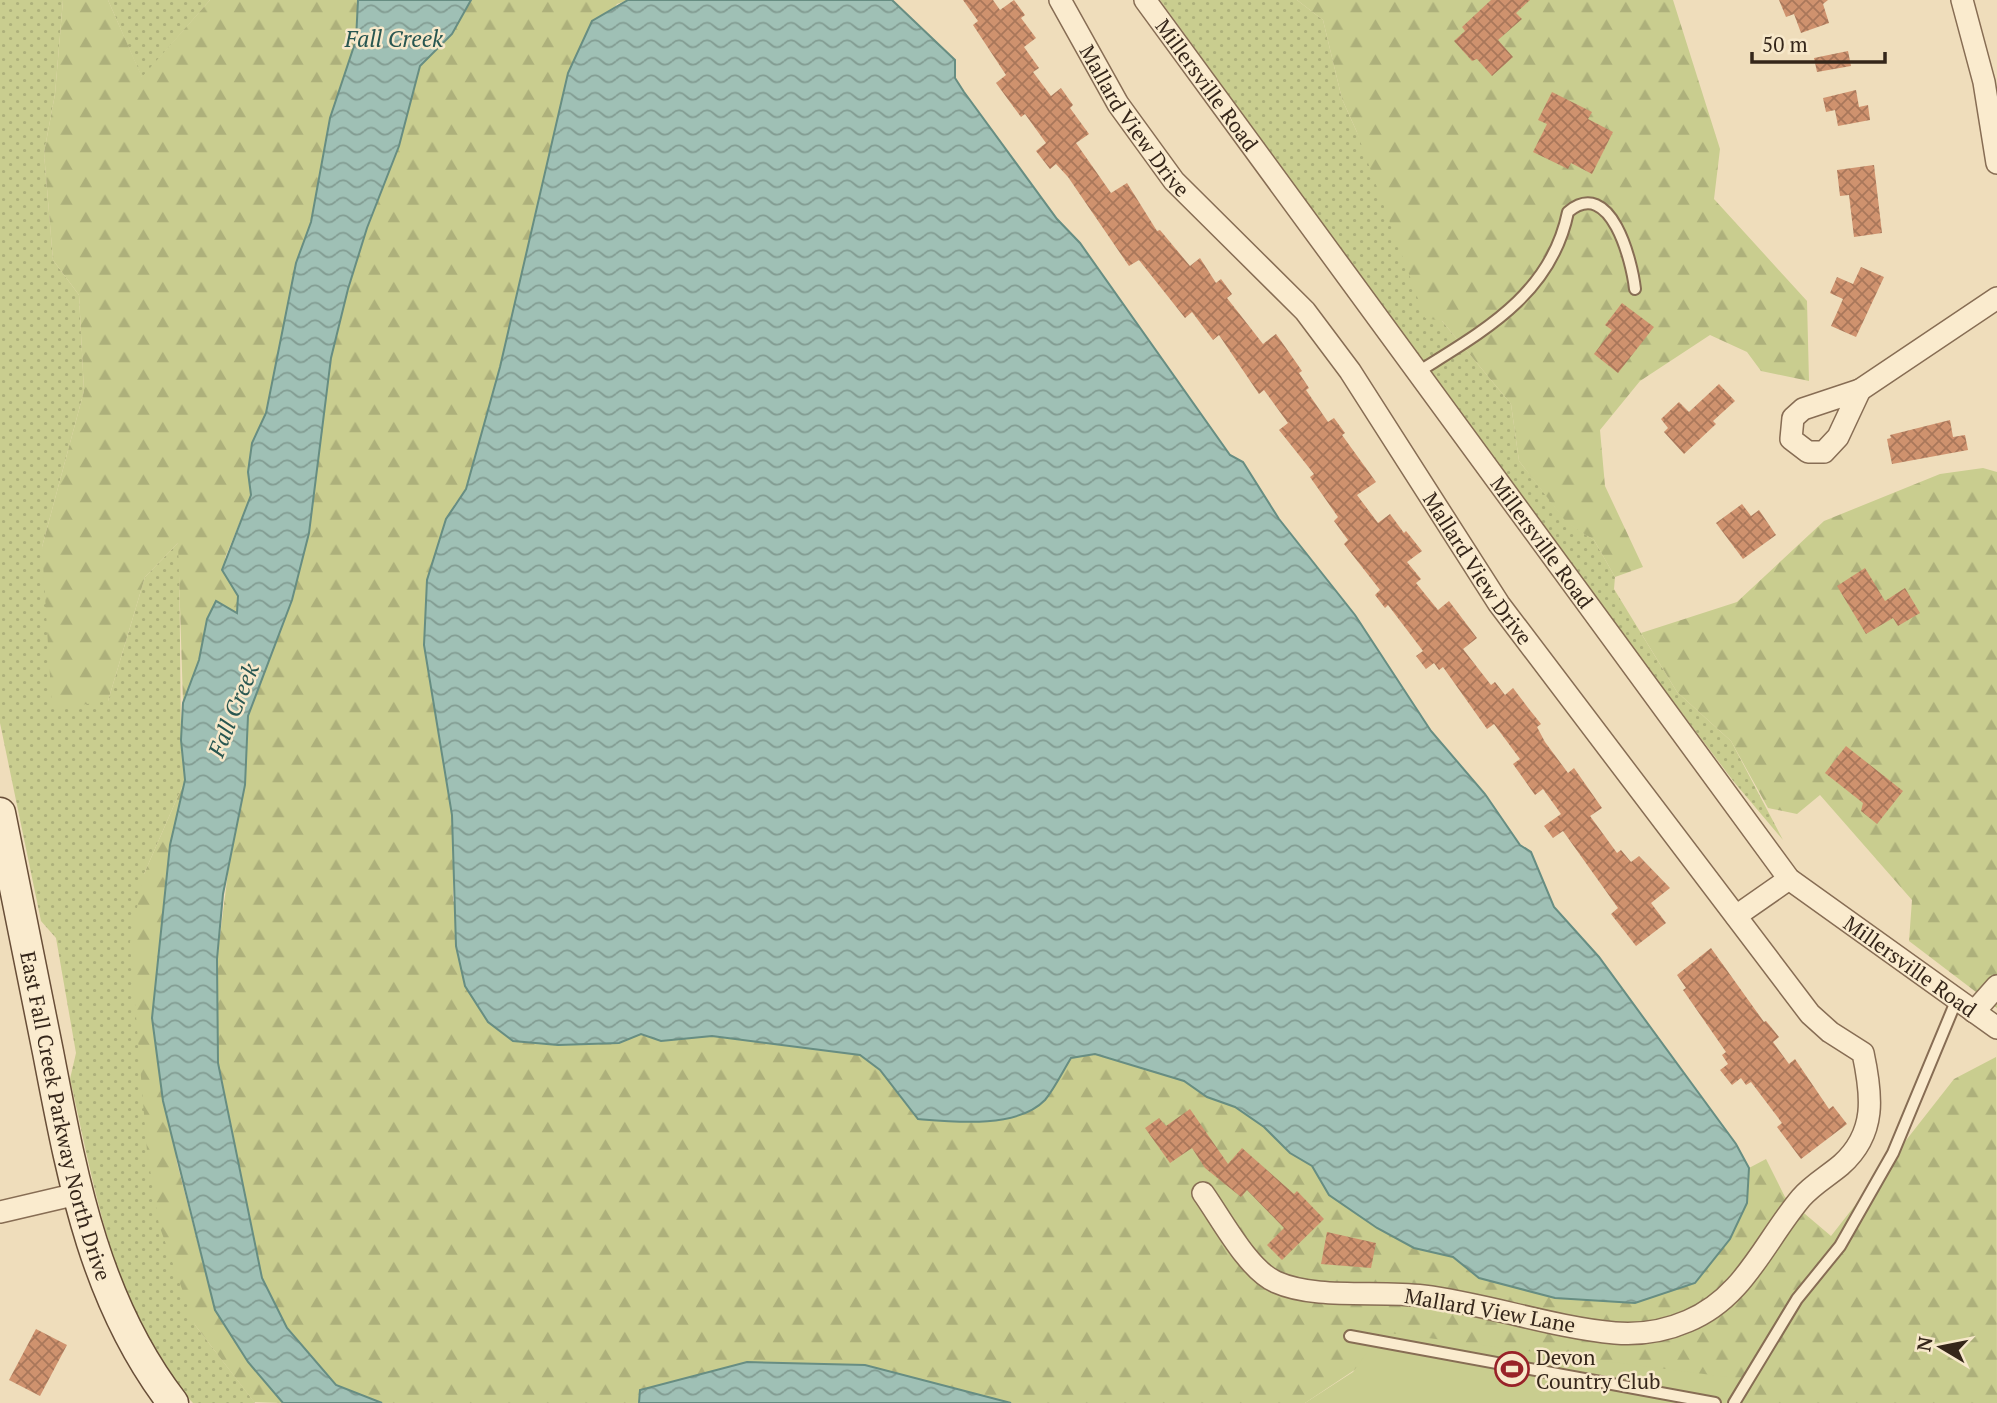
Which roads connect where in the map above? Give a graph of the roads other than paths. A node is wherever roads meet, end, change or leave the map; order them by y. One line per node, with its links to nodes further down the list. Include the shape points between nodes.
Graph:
1 (1060, 0): 11 (street, Mallard View Drive, via 1118,104 1174,181 1305,312 1350,371 1499,604)
2 (1145, 0): 7 (street, Millersville Road)
3 (1962, 0): 4 (street, via 1984,82)
4 (1997, 163)
5 (1636, 289): 7 (lane, via 1618,226 1601,208 1573,208 1567,212 1556,253 1525,297 1480,333)
6 (1997, 298): 8 (street)
7 (1418, 372): 10 (street, Millersville Road)
8 (1860, 390)
9 (0, 813): 18 (main road, East Fall Creek Parkway North Drive)
10 (1789, 879): 11 (street); 13 (street, Millersville Road)
11 (1735, 916): 16 (street, Mallard View Drive, via 1810,1014 1863,1053 1871,1112)
12 (1997, 986): 14 (street)
13 (1956, 999): 14 (street, Millersville Road); 23 (lane, via 1893,1153 1840,1246 1797,1299)
14 (1975, 1012): 15 (street, Millersville Road)
15 (1997, 1028)
16 (1863, 1138): 17 (street, Mallard View Lane, via 1845,1161 1803,1195 1764,1253 1722,1300 1690,1320 1644,1332 1606,1331 1421,1296 1280,1284 1254,1265)
17 (1203, 1193)
18 (77, 1194): 19 (street); 21 (main road, East Fall Creek Parkway North Drive, via 116,1307)
19 (0, 1212)
20 (1350, 1336): 22 (lane)
21 (173, 1403)
22 (1715, 1403)
23 (1734, 1403)

